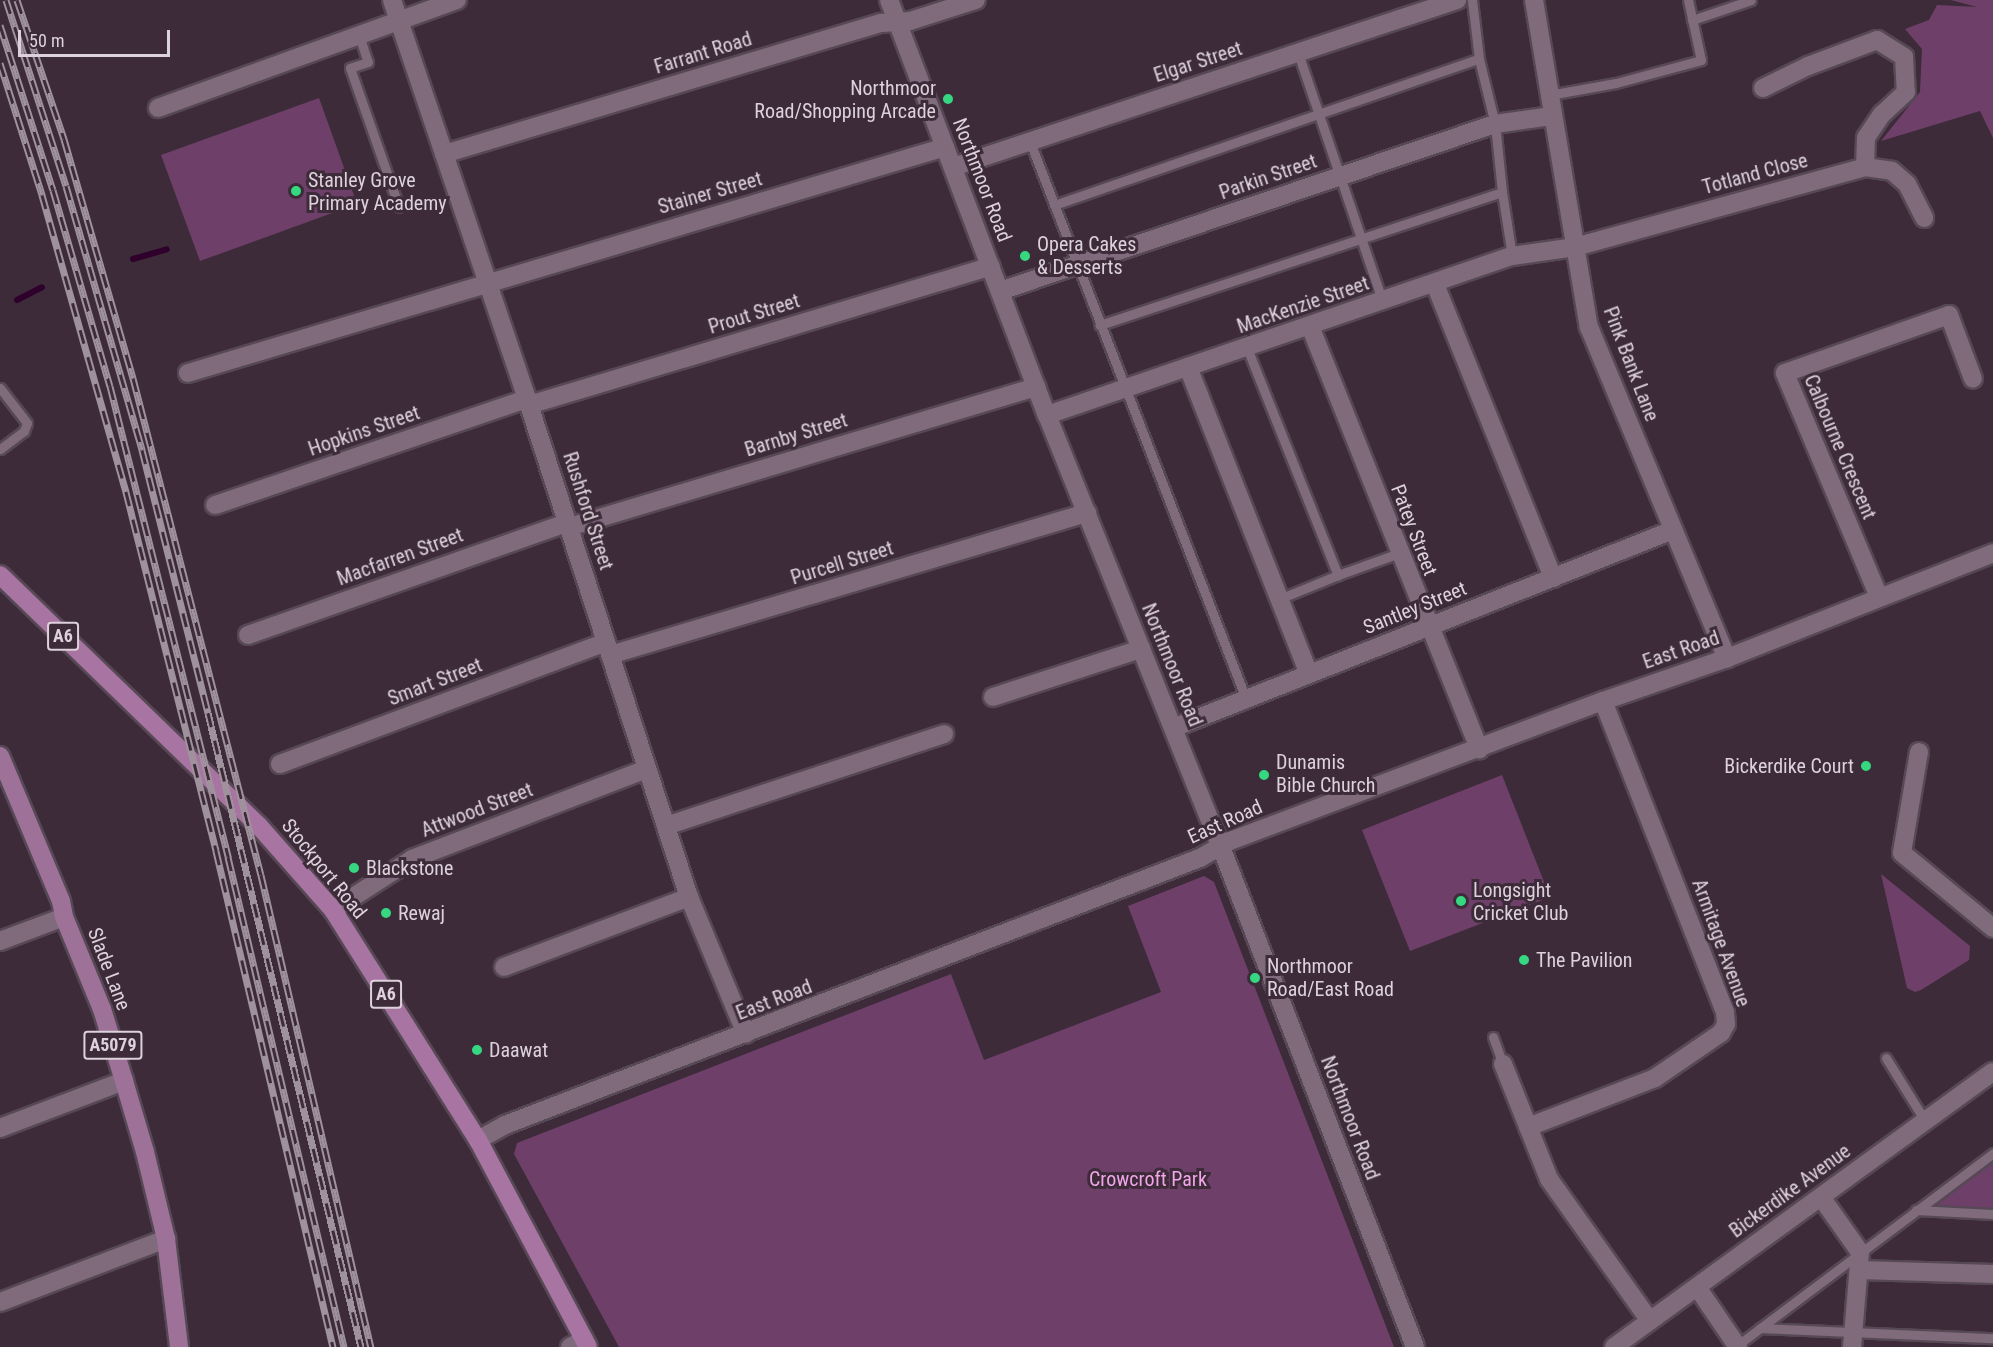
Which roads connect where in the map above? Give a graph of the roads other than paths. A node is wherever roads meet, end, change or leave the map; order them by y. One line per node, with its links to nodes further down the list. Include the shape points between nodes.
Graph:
1 (392, 0): 10 (street, Rushford Street)
2 (457, 0): 10 (street)
3 (890, 0): 12 (street, Northmoor Road)
4 (976, 0): 12 (street, Farrant Road)
5 (1457, 0): 14 (street, Elgar Street)
6 (1472, 0): 15 (lane)
7 (1534, 0): 17 (street, Pink Bank Lane)
8 (1688, 0): 11 (lane)
9 (1751, 0): 11 (lane)
10 (400, 20): 13 (street); 24 (street, Rushford Street)
11 (1692, 20): 17 (lane, via 1701,60 1616,83)
12 (897, 22): 23 (street, Northmoor Road); 24 (street, Farrant Road)
13 (359, 35): 18 (street); 30 (lane, via 368,62 350,68)
14 (1298, 53): 19 (lane); 22 (street, Elgar Street)
15 (1479, 59): 19 (lane); 21 (lane)
16 (1763, 88): 26 (street, via 1877,40 1904,57 1906,92 1882,114 1866,138)
17 (1549, 95): 20 (street, Pink Bank Lane)
18 (158, 108)
19 (1319, 114): 27 (lane); 29 (lane)
20 (1552, 116): 21 (street, Parkin Street); 33 (street, Pink Bank Lane)
21 (1495, 124): 27 (street, Parkin Street); 28 (lane)
22 (1030, 142): 25 (street, Elgar Street); 29 (lane)
23 (945, 147): 25 (street, Northmoor Road); 37 (street, Stainer Street)
24 (444, 154): 37 (street, Rushford Street)
25 (953, 167): 35 (street, Northmoor Road)
26 (1865, 167): 31 (street, Totland Close, via 1892,171 1907,184); 33 (street, Totland Close)
27 (1340, 177): 32 (lane); 36 (street, Parkin Street)
28 (1502, 192): 32 (lane); 34 (lane)
29 (1054, 205): 36 (lane)
30 (399, 207)
31 (1924, 218)
32 (1361, 237): 40 (lane); 41 (lane)
33 (1575, 247): 34 (street, MacKenzie Street); 56 (street, Pink Bank Lane, via 1589,327)
34 (1512, 256): 38 (street, MacKenzie Street)
35 (991, 266): 39 (street, Northmoor Road); 50 (street, Prout Street)
36 (1076, 266): 39 (street, Parkin Street); 41 (lane)
37 (488, 283): 45 (street, Stainer Street); 50 (street, Rushford Street)
38 (1435, 284): 40 (street, MacKenzie Street); 61 (street)
39 (1000, 291): 47 (street, Northmoor Road)
40 (1383, 302): 42 (street, MacKenzie Street)
41 (1099, 325): 49 (lane)
42 (1310, 326): 43 (street, MacKenzie Street); 57 (street, Patey Street)
43 (1246, 348): 44 (street, MacKenzie Street); 60 (lane)
44 (1188, 367): 49 (street, MacKenzie Street); 63 (street)
45 (188, 373)
46 (1973, 380): 62 (street, Calbourne Crescent, via 1949,315 1785,373)
47 (1036, 387): 51 (street, Northmoor Road); 55 (street, Barnby Street)
48 (0, 388): 52 (lane, via 26,419 27,427)
49 (1124, 389): 51 (street, MacKenzie Street); 71 (lane)
50 (528, 402): 53 (street, Hopkins Street); 55 (street, Rushford Street)
51 (1047, 415): 54 (street, Northmoor Road)
52 (0, 449)
53 (214, 505)
54 (1087, 513): 66 (street, Purcell Street); 67 (street, Northmoor Road)
55 (568, 524): 65 (street, Macfarren Street); 66 (street, Rushford Street)
56 (1673, 530): 61 (street, Santley Street); 68 (street, Pink Bank Lane)
57 (1399, 553): 60 (lane); 64 (street, Patey Street)
58 (1993, 553): 62 (street, East Road)
59 (0, 575): 83 (highway, Stockport Road / A6, via 259,826)
60 (1338, 575): 63 (lane)
61 (1553, 578): 64 (street, Santley Street)
62 (1879, 597): 68 (street, East Road)
63 (1279, 599): 69 (street)
64 (1428, 627): 69 (street, Santley Street); 75 (street, Patey Street)
65 (248, 635)
66 (608, 649): 78 (street, Smart Street); 79 (street, Rushford Street)
67 (1141, 649): 70 (street); 73 (street, Northmoor Road)
68 (1727, 658): 72 (street, East Road)
69 (1309, 674): 71 (street, Santley Street)
70 (993, 697)
71 (1246, 699): 73 (street, Santley Street)
72 (1604, 701): 75 (street, East Road); 95 (street, Armitage Avenue, via 1725,1012 1726,1024 1721,1034 1655,1078)
73 (1173, 728): 81 (street, Northmoor Road)
74 (944, 734): 80 (street)
75 (1479, 749): 81 (street, East Road, via 1230,841)
76 (1919, 752): 85 (street, via 1902,853)
77 (0, 756): 84 (main road, Slade Lane / A5079, via 61,901)
78 (280, 764)
79 (646, 769): 80 (street, Rushford Street); 83 (street, Attwood Street, via 412,859)
80 (666, 826): 82 (street, Rushford Street)
81 (1221, 848): 88 (street, East Road); 114 (street, Northmoor Road)
82 (689, 897): 87 (street); 88 (street, Rushford Street)
83 (333, 910): 97 (highway, Stockport Road / A6)
84 (64, 917): 86 (street); 93 (main road, Slade Lane / A5079, via 102,1009)
85 (1993, 928)
86 (0, 941)
87 (504, 967)
88 (746, 1034): 97 (street, East Road, via 505,1125)
89 (1493, 1037): 91 (lane)
90 (1886, 1059): 94 (lane)
91 (1503, 1064): 95 (street)
92 (1993, 1072): 94 (street, Bickerdike Avenue)
93 (124, 1081): 96 (street); 102 (main road, Slade Lane / A5079)
94 (1925, 1122): 99 (street, Bickerdike Avenue)
95 (1528, 1126): 107 (street, via 1549,1179)
96 (0, 1128)
97 (478, 1140): 111 (highway, Stockport Road / A6)
98 (1993, 1153): 100 (lane)
99 (1821, 1197): 103 (street); 105 (street, Bickerdike Avenue)
100 (1916, 1210): 101 (lane); 103 (lane)
101 (1993, 1214)
102 (166, 1239): 106 (street); 113 (main road, Slade Lane / A5079)
103 (1859, 1261): 104 (street); 108 (lane); 110 (street)
104 (1993, 1274)
105 (1697, 1287): 107 (street, Bickerdike Avenue); 112 (street)
106 (0, 1302)
107 (1650, 1321): 115 (street, Bickerdike Avenue)
108 (1760, 1328): 110 (lane); 112 (lane)
109 (1993, 1338): 110 (lane)
110 (1852, 1339)
111 (581, 1345)
112 (1737, 1346)
113 (179, 1347)
114 (1415, 1347)
115 (1614, 1347)

